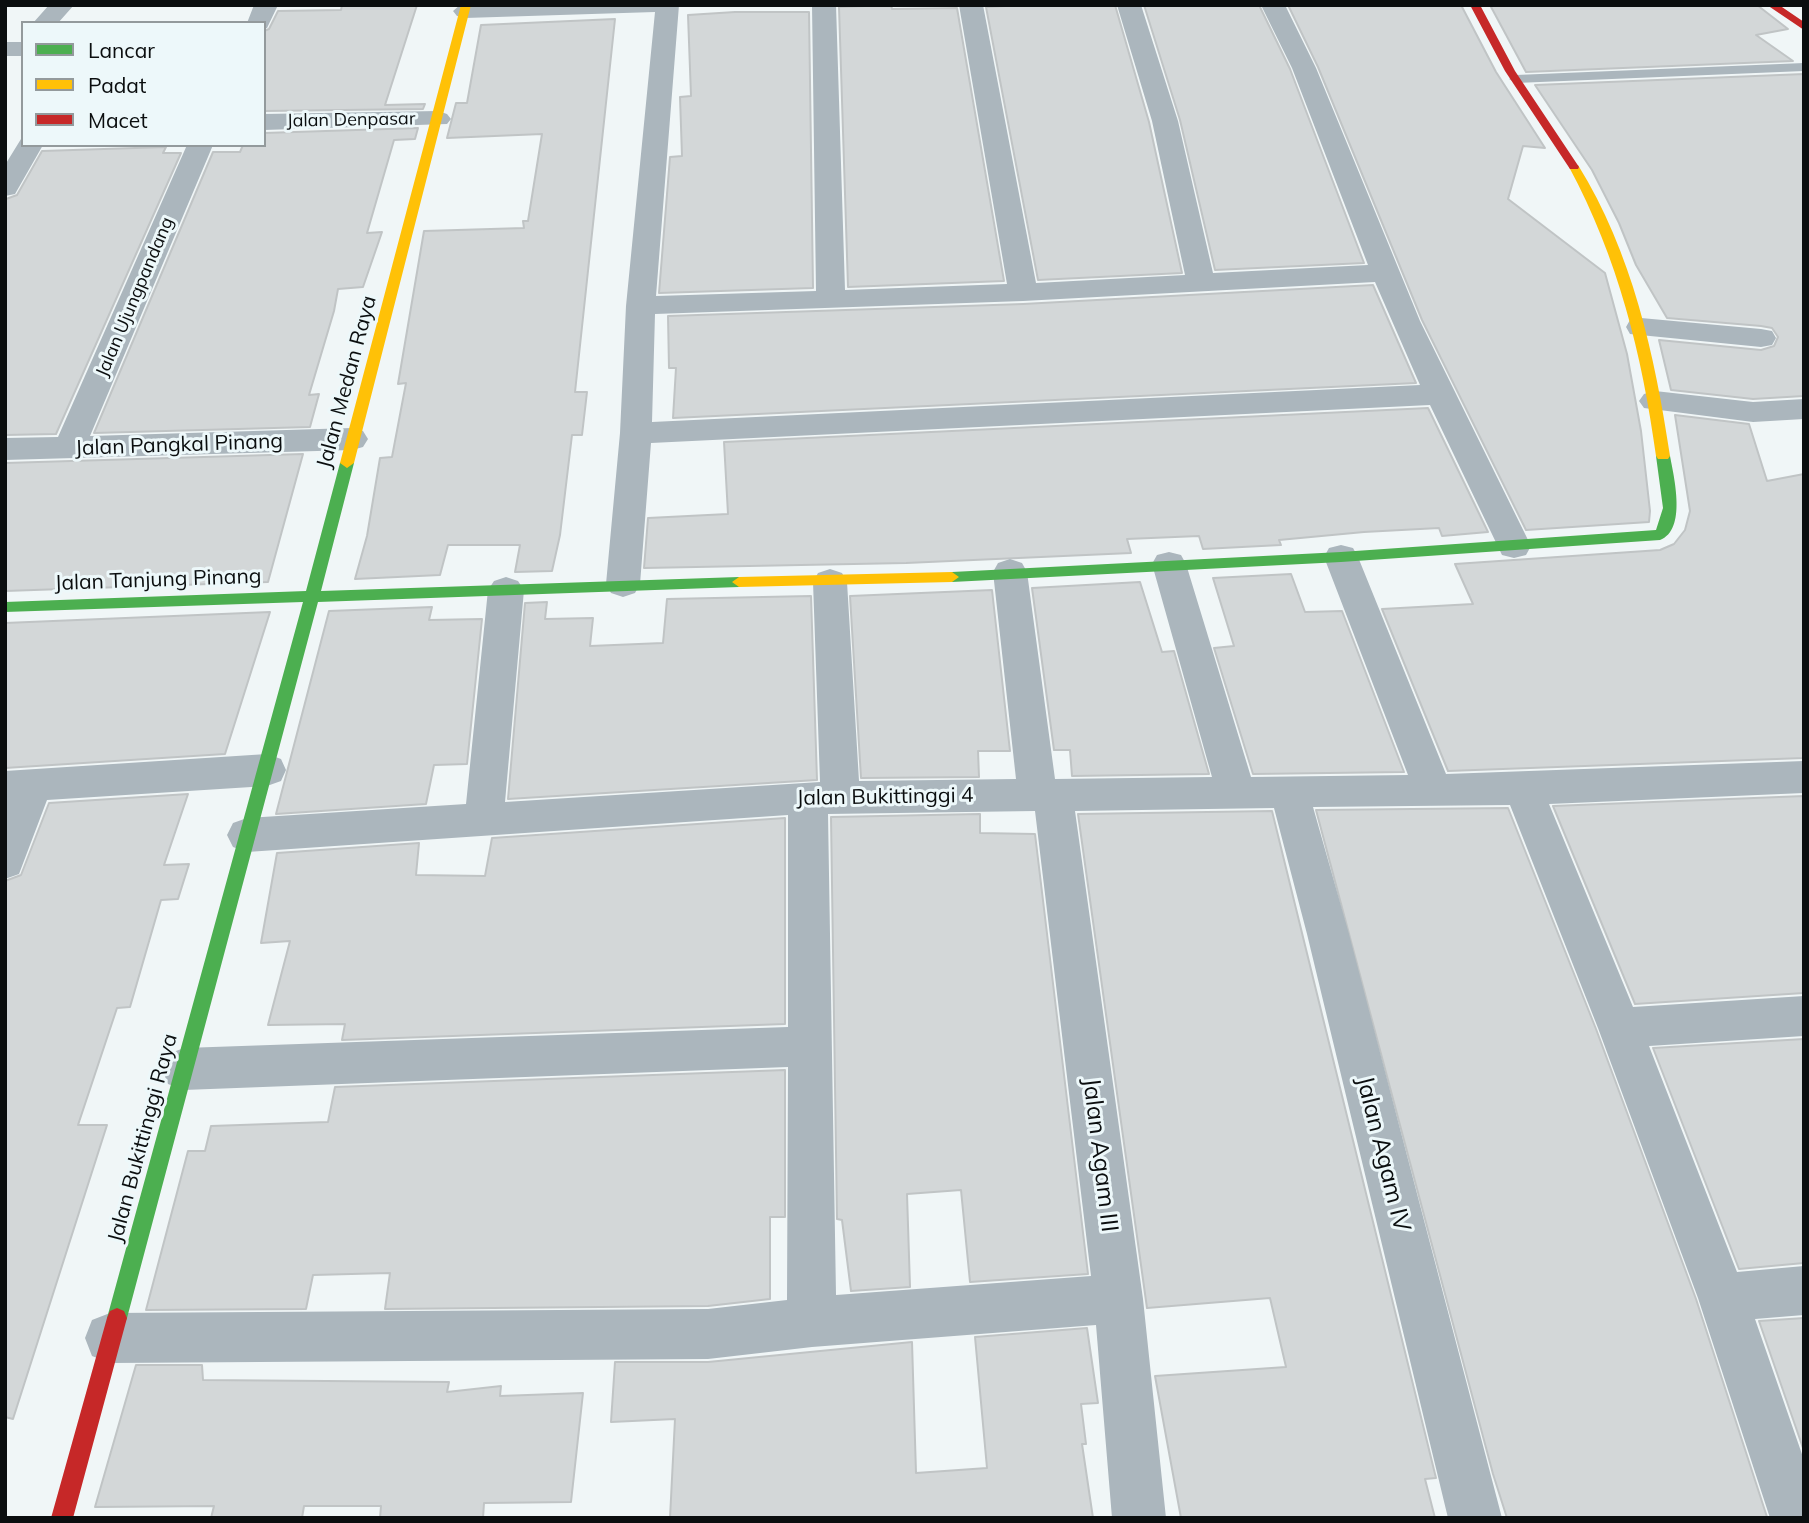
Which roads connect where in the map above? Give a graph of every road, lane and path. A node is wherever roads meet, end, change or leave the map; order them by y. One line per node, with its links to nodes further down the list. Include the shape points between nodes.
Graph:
1 (62, 5): 10 (street)
2 (664, 5): 9 (street); 23 (street)
3 (824, 5): 22 (street)
4 (971, 5): 21 (street)
5 (1129, 5): 20 (street, via 1165,121)
6 (1273, 5): 19 (street, via 1304,68)
7 (1475, 5): 13 (street)
8 (1772, 5): 11 (street)
9 (465, 8): 14 (street, Jalan Medan Raya)
10 (47, 21)
11 (1804, 27)
12 (1801, 69): 13 (lane)
13 (1516, 79): 24 (street, via 1592,201)
14 (438, 119): 15 (street, Jalan Denpasar); 30 (street, Jalan Medan Raya)
15 (266, 122)
16 (21, 139): 18 (street)
17 (199, 147): 31 (street, Jalan Ujungpandang)
18 (5, 188)
19 (1384, 273): 20 (street); 26 (street)
20 (1201, 284): 21 (street)
21 (1023, 292): 22 (street)
22 (831, 297): 23 (street)
23 (641, 306): 29 (street)
24 (1641, 327): 25 (street); 27 (street)
25 (1761, 338)
26 (1440, 394): 29 (street); 33 (street)
27 (1655, 401): 28 (street, via 1753,412); 33 (street, Jalan Tanjung Pinang, via 1670,511 1663,534)
28 (1804, 409)
29 (636, 433): 38 (street)
30 (352, 439): 31 (street, Jalan Pangkal Pinang); 40 (street, Jalan Medan Raya)
31 (69, 448): 32 (street, Jalan Pangkal Pinang)
32 (5, 449)
33 (1514, 546): 34 (street, Jalan Tanjung Pinang)
34 (1341, 557): 35 (street, Jalan Tanjung Pinang); 46 (street)
35 (1169, 564): 36 (street, Jalan Tanjung Pinang); 47 (street)
36 (1010, 572): 37 (street, Jalan Tanjung Pinang); 49 (street, Jalan Agam III)
37 (830, 582): 38 (street, Jalan Tanjung Pinang); 50 (street)
38 (623, 584): 39 (street, Jalan Tanjung Pinang)
39 (506, 590): 40 (street, Jalan Tanjung Pinang); 51 (street)
40 (313, 597): 41 (street, Jalan Tanjung Pinang); 42 (street, Jalan Medan Raya)
41 (5, 607)
42 (267, 770): 44 (street); 52 (street, Jalan Bukittinggi Raya)
43 (1804, 777): 45 (street, Jalan Bukittinggi 4)
44 (19, 786): 53 (street)
45 (1523, 789): 46 (street, Jalan Bukittinggi 4); 55 (street)
46 (1433, 790): 48 (street, Jalan Bukittinggi 4)
47 (1236, 792): 48 (street, Jalan Bukittinggi 4); 49 (street, Jalan Bukittinggi 4)
48 (1289, 792): 65 (street, Jalan Agam IV)
49 (1045, 794): 50 (street, Jalan Bukittinggi 4); 60 (street, Jalan Agam III)
50 (824, 798): 51 (street, Jalan Bukittinggi 4); 56 (street)
51 (484, 819): 52 (street, Jalan Bukittinggi 4)
52 (247, 835): 57 (street, Jalan Bukittinggi Raya)
53 (5, 862)
54 (1804, 1016): 55 (street)
55 (1620, 1028): 59 (street)
56 (810, 1046): 57 (street); 61 (street)
57 (184, 1069): 62 (street, Jalan Bukittinggi Raya)
58 (1804, 1290): 59 (street)
59 (1723, 1298): 66 (street)
60 (1118, 1299): 61 (street); 64 (street, Jalan Agam III)
61 (812, 1322): 62 (street, via 708,1334)
62 (110, 1338): 63 (street, Jalan Bukittinggi Raya)
63 (62, 1518)
64 (1139, 1518)
65 (1475, 1518)
66 (1797, 1518)

